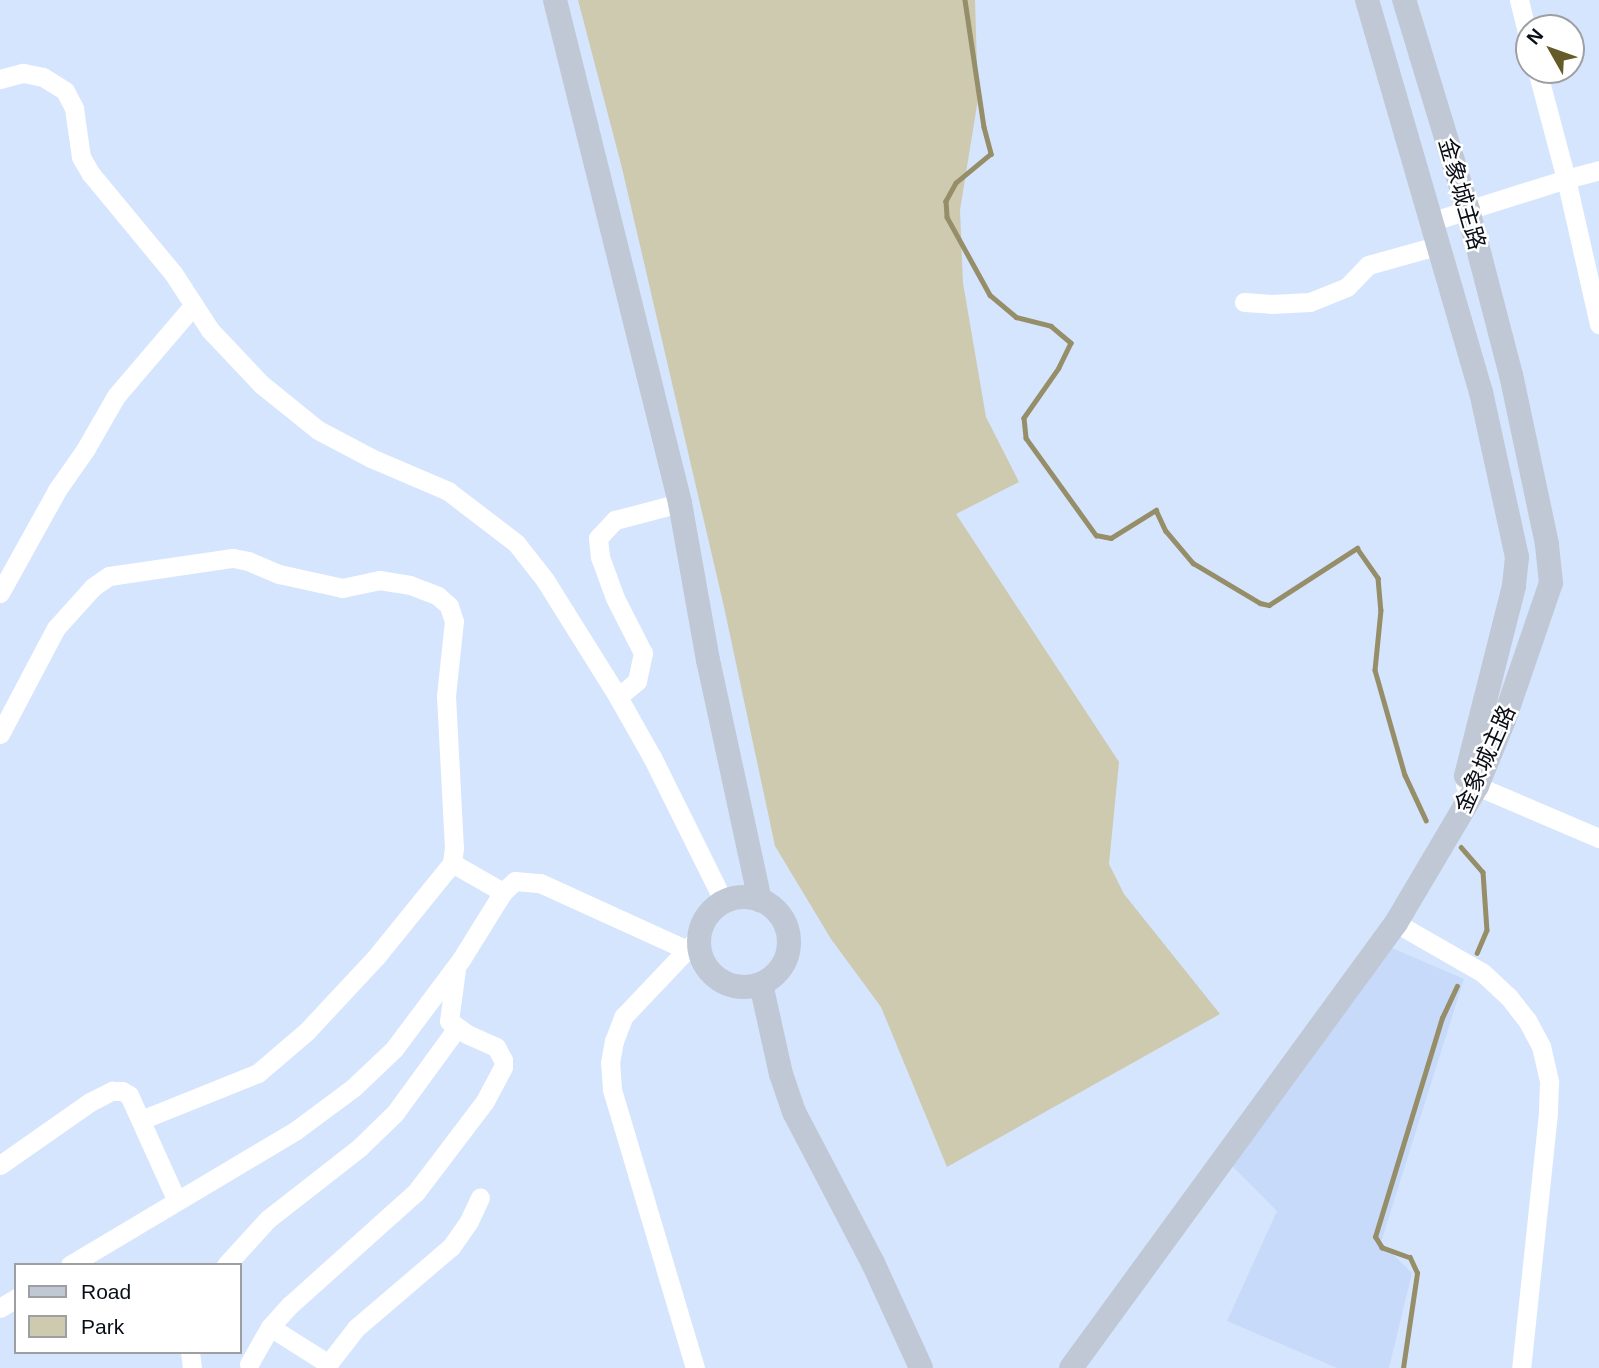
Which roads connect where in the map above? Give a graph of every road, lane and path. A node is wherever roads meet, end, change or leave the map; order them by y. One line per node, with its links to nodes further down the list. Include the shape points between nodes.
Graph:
1 (555, 0): 16 (main road)
2 (1367, 0): 9 (main road, 金象城主路)
3 (1404, 0): 8 (main road, 金象城主路)
4 (0, 79): 12 (street, via 23,73 43,77 65,91 74,108 82,158 173,273)
5 (1541, 84): 7 (street)
6 (1599, 170): 7 (street)
7 (1566, 180): 8 (street); 13 (street)
8 (1468, 210): 9 (street); 14 (main road, 金象城主路)
9 (1433, 221): 10 (main road, 金象城主路)
10 (1440, 245): 11 (street, via 1368,265 1347,287 1310,302); 15 (main road, 金象城主路)
11 (1244, 302)
12 (192, 307): 17 (street, via 116,396); 18 (street, via 232,356 288,409 371,458 448,491 516,543 545,580)
13 (1599, 324)
14 (1522, 427): 15 (main road); 20 (main road, 金象城主路, via 1552,583 1504,720)
15 (1491, 437): 20 (main road, 金象城主路, via 1517,557)
16 (680, 503): 18 (street, via 615,520 598,538 615,598 643,653 637,681); 24 (main road, via 708,660)
17 (0, 593)
18 (618, 697): 25 (street)
19 (0, 734): 22 (street, via 56,628 109,576 233,558 342,588 379,580 410,586 438,596 449,606 454,621 446,696)
20 (1471, 785): 21 (street); 26 (main road, 金象城主路, via 1458,822)
21 (1599, 838)
22 (452, 863): 23 (street); 31 (street, via 376,957 307,1031 258,1073)
23 (503, 892): 27 (street, via 515,881 540,883); 28 (street)
24 (761, 900): 25 (main road, via 742,897); 29 (main road, via 782,918 789,944 779,971)
25 (724, 902): 27 (main road, via 709,914)
26 (1396, 923): 42 (main road, 金象城主路); 43 (street, via 1483,973 1508,996 1541,1046 1549,1082 1548,1113)
27 (693, 943): 29 (main road, via 720,981 737,987); 40 (street, via 623,1017 610,1063 612,1089)
28 (457, 965): 30 (street, via 449,1014); 34 (street, via 394,1049 354,1087 295,1131)
29 (761, 984): 41 (main road, via 794,1111)
30 (457, 1028): 36 (street, via 395,1113 360,1147 268,1219); 37 (street, via 496,1047 503,1060 485,1101 416,1192)
31 (142, 1120): 32 (street, via 129,1096 112,1091); 34 (street)
32 (0, 1165)
33 (480, 1197): 39 (street, via 451,1247 356,1328)
34 (176, 1199): 35 (street)
35 (73, 1263)
36 (228, 1263)
37 (270, 1327): 38 (street); 39 (street)
38 (248, 1364)
39 (326, 1365)
40 (695, 1368)
41 (921, 1368)
42 (1071, 1368)
43 (1521, 1368)

